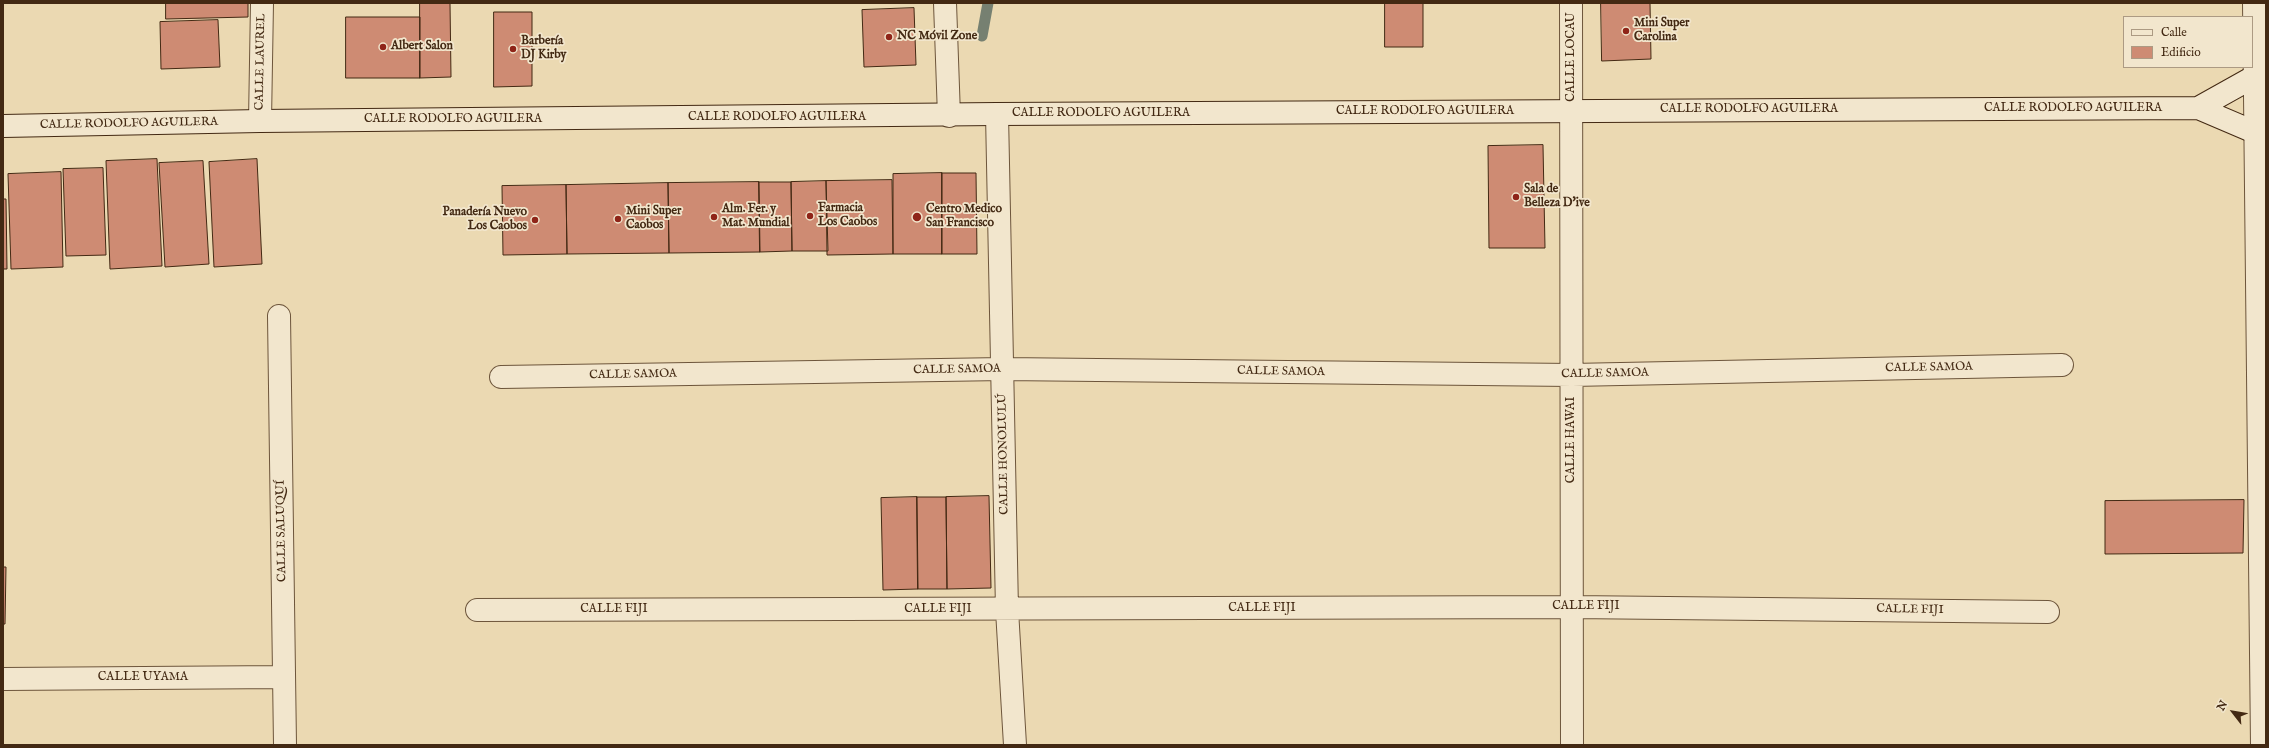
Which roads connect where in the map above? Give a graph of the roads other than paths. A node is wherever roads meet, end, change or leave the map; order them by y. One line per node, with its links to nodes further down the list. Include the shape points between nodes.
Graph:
1 (262, 3): 10 (street, CALLE LAUREL)
2 (944, 3): 9 (street)
3 (1572, 3): 7 (street, CALLE LOCAU)
4 (2254, 3): 5 (street)
5 (2261, 73): 6 (street, CALLE RODOLFO AGUILERA); 12 (street)
6 (2198, 108): 7 (street, CALLE RODOLFO AGUILERA); 12 (street, CALLE RODOLFO AGUILERA)
7 (1572, 111): 8 (street, CALLE RODOLFO AGUILERA); 16 (street, CALLE HAWAI)
8 (997, 114): 9 (street, CALLE RODOLFO AGUILERA); 15 (street, CALLE HONOLULÚ)
9 (950, 116): 10 (street, CALLE RODOLFO AGUILERA)
10 (260, 121): 11 (street, CALLE RODOLFO AGUILERA)
11 (3, 126)
12 (2261, 135): 18 (street)
13 (279, 316): 23 (street, CALLE SALUQUÍ)
14 (2062, 365): 16 (street, CALLE SAMOA)
15 (1003, 369): 16 (street, CALLE SAMOA); 17 (street, CALLE SAMOA); 21 (street, CALLE HONOLULÚ)
16 (1572, 375): 19 (street, CALLE HAWAI)
17 (501, 377)
18 (2263, 455): 28 (street)
19 (1572, 607): 21 (street, CALLE FIJI); 22 (street, CALLE FIJI); 27 (street, CALLE HAWAI)
20 (477, 610): 21 (street, CALLE FIJI)
21 (1007, 610): 26 (street, CALLE HONOLULÚ)
22 (2048, 612)
23 (283, 677): 24 (street, CALLE UYAMA); 25 (street, CALLE SALUQUÍ)
24 (3, 679)
25 (285, 745)
26 (1016, 745)
27 (1572, 745)
28 (2262, 745)

